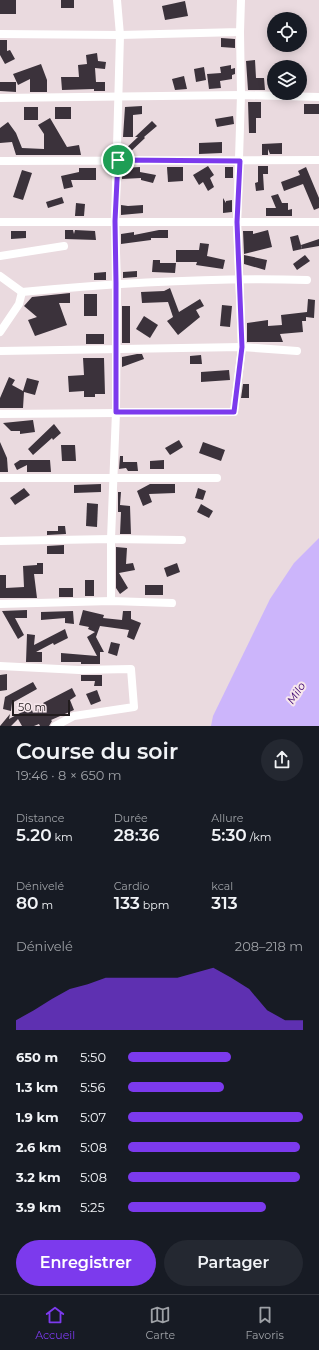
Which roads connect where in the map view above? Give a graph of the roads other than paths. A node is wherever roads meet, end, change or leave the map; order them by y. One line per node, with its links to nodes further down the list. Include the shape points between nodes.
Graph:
1 (117, 0): 5 (street)
2 (241, 0): 3 (street)
3 (240, 32): 5 (street); 6 (street)
4 (0, 34): 5 (street)
5 (120, 35): 7 (street)
6 (241, 95): 7 (street); 8 (street); 13 (street)
7 (117, 97): 9 (street); 10 (street)
8 (319, 97)
9 (0, 98)
10 (118, 160): 12 (street); 13 (street); 14 (street)
11 (319, 160): 13 (street)
12 (0, 161)
13 (240, 161): 16 (street)
14 (115, 221): 15 (street); 16 (street); 23 (street)
15 (0, 222)
16 (237, 222): 17 (street); 21 (street)
17 (319, 222)
18 (64, 246): 19 (street)
19 (0, 256)
20 (0, 276): 24 (street)
21 (240, 279): 22 (street); 23 (street); 26 (street)
22 (307, 280)
23 (116, 283): 24 (street); 27 (street)
24 (22, 292): 25 (street, via 19,304)
25 (0, 332)
26 (242, 347): 27 (street); 29 (street); 30 (street, via 234,412)
27 (115, 349): 28 (street); 30 (street)
28 (0, 351)
29 (297, 351)
30 (116, 412): 31 (street); 32 (street)
31 (0, 414)
32 (113, 476): 33 (street); 34 (street); 35 (street)
33 (0, 478)
34 (217, 478)
35 (110, 538): 36 (street); 37 (street); 38 (street)
36 (182, 540)
37 (0, 541)
38 (111, 601): 39 (street); 40 (street)
39 (172, 603)
40 (0, 604)
41 (0, 666): 42 (street, via 130,670 134,707 74,716)
42 (55, 726)

